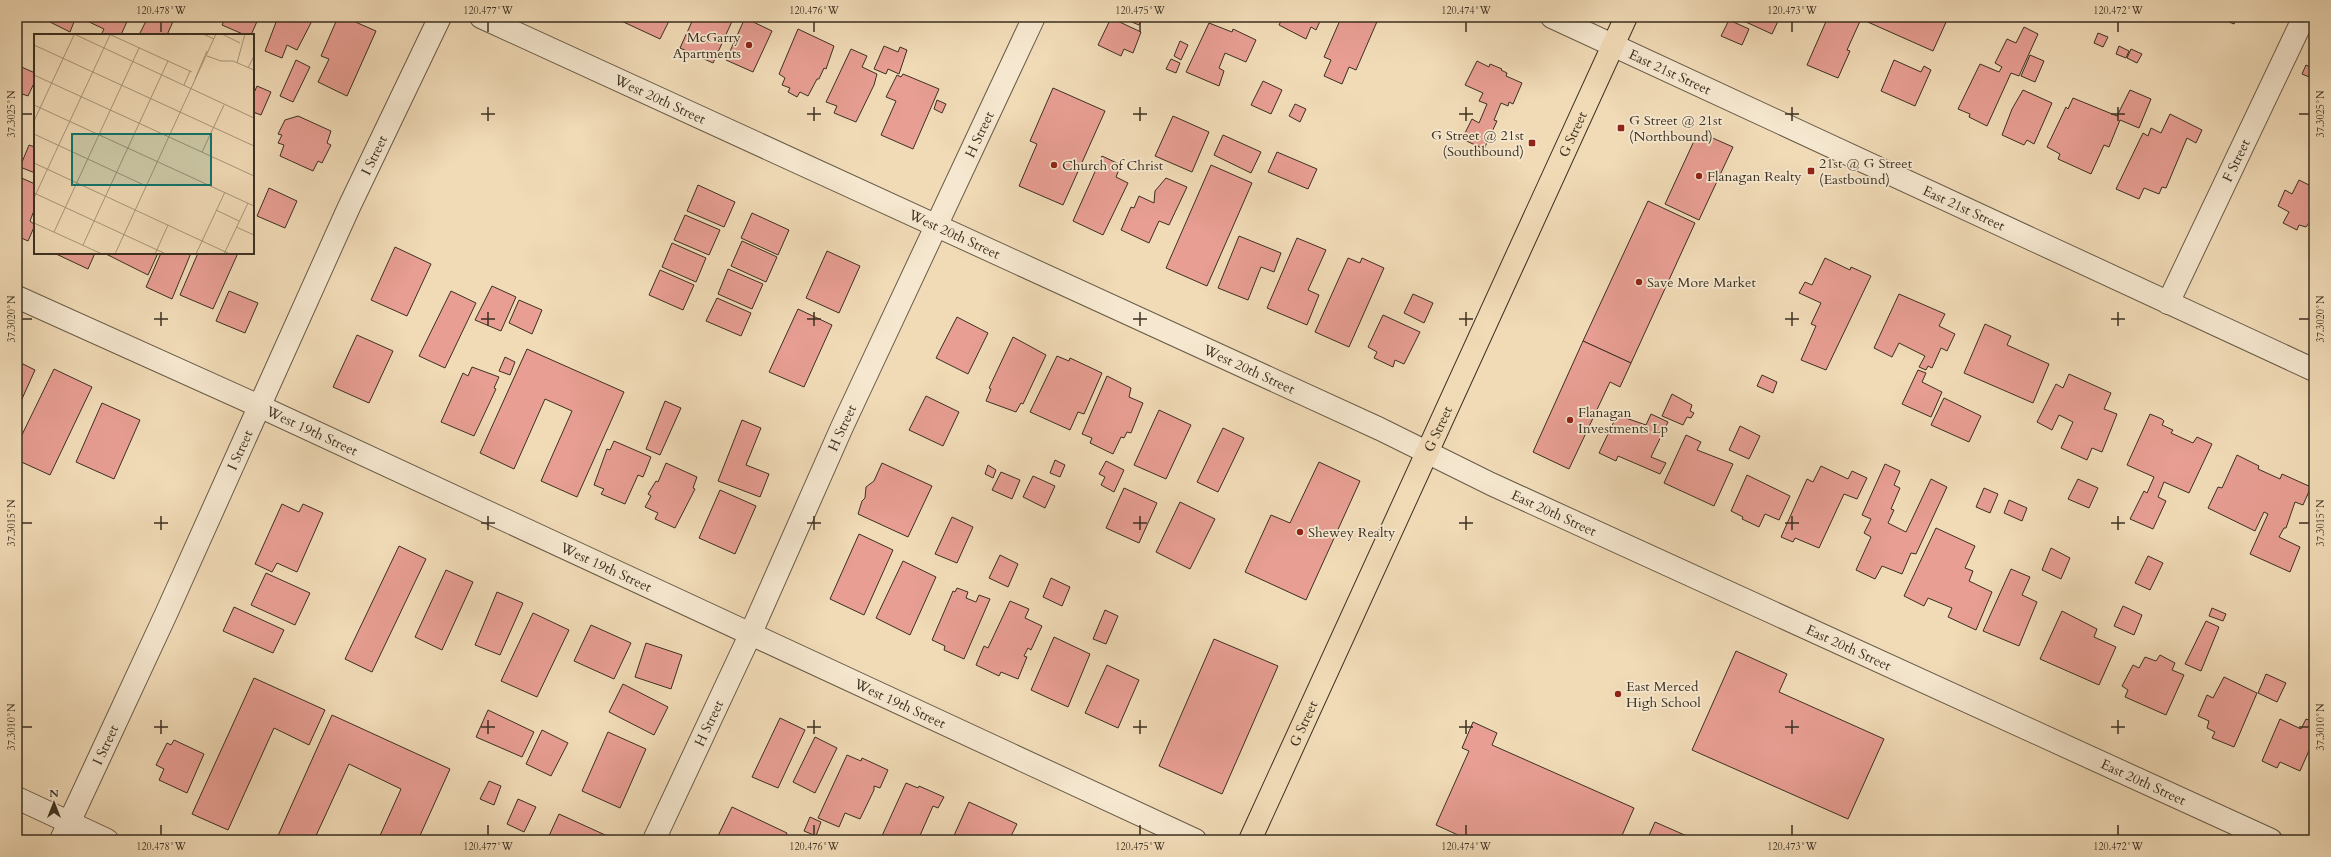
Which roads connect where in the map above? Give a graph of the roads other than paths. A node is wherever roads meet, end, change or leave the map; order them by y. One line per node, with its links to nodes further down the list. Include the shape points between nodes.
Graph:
1 (440, 17): 12 (street, I Street, via 349,207)
2 (481, 17): 8 (street, West 20th Street)
3 (1034, 17): 8 (street, H Street)
4 (1552, 17): 7 (street, East 21st Street)
5 (1626, 17): 7 (main road, G Street)
6 (2304, 17): 10 (street, F Street)
7 (1614, 45): 10 (street, East 21st Street); 13 (main road, G Street)
8 (937, 226): 13 (street, West 20th Street); 14 (street, H Street, via 842,427)
9 (17, 297): 12 (street, West 19th Street)
10 (2168, 303): 11 (street, East 21st Street)
11 (2314, 370)
12 (259, 406): 14 (street, West 19th Street); 16 (street, I Street)
13 (1427, 452): 20 (main road, G Street); 21 (street, East 20th Street, via 1491,484)
14 (750, 635): 18 (street, H Street); 19 (street, West 19th Street)
15 (17, 798): 16 (street)
16 (65, 831): 17 (street)
17 (107, 840)
18 (654, 840)
19 (1194, 840)
20 (1250, 840)
21 (2270, 840)

